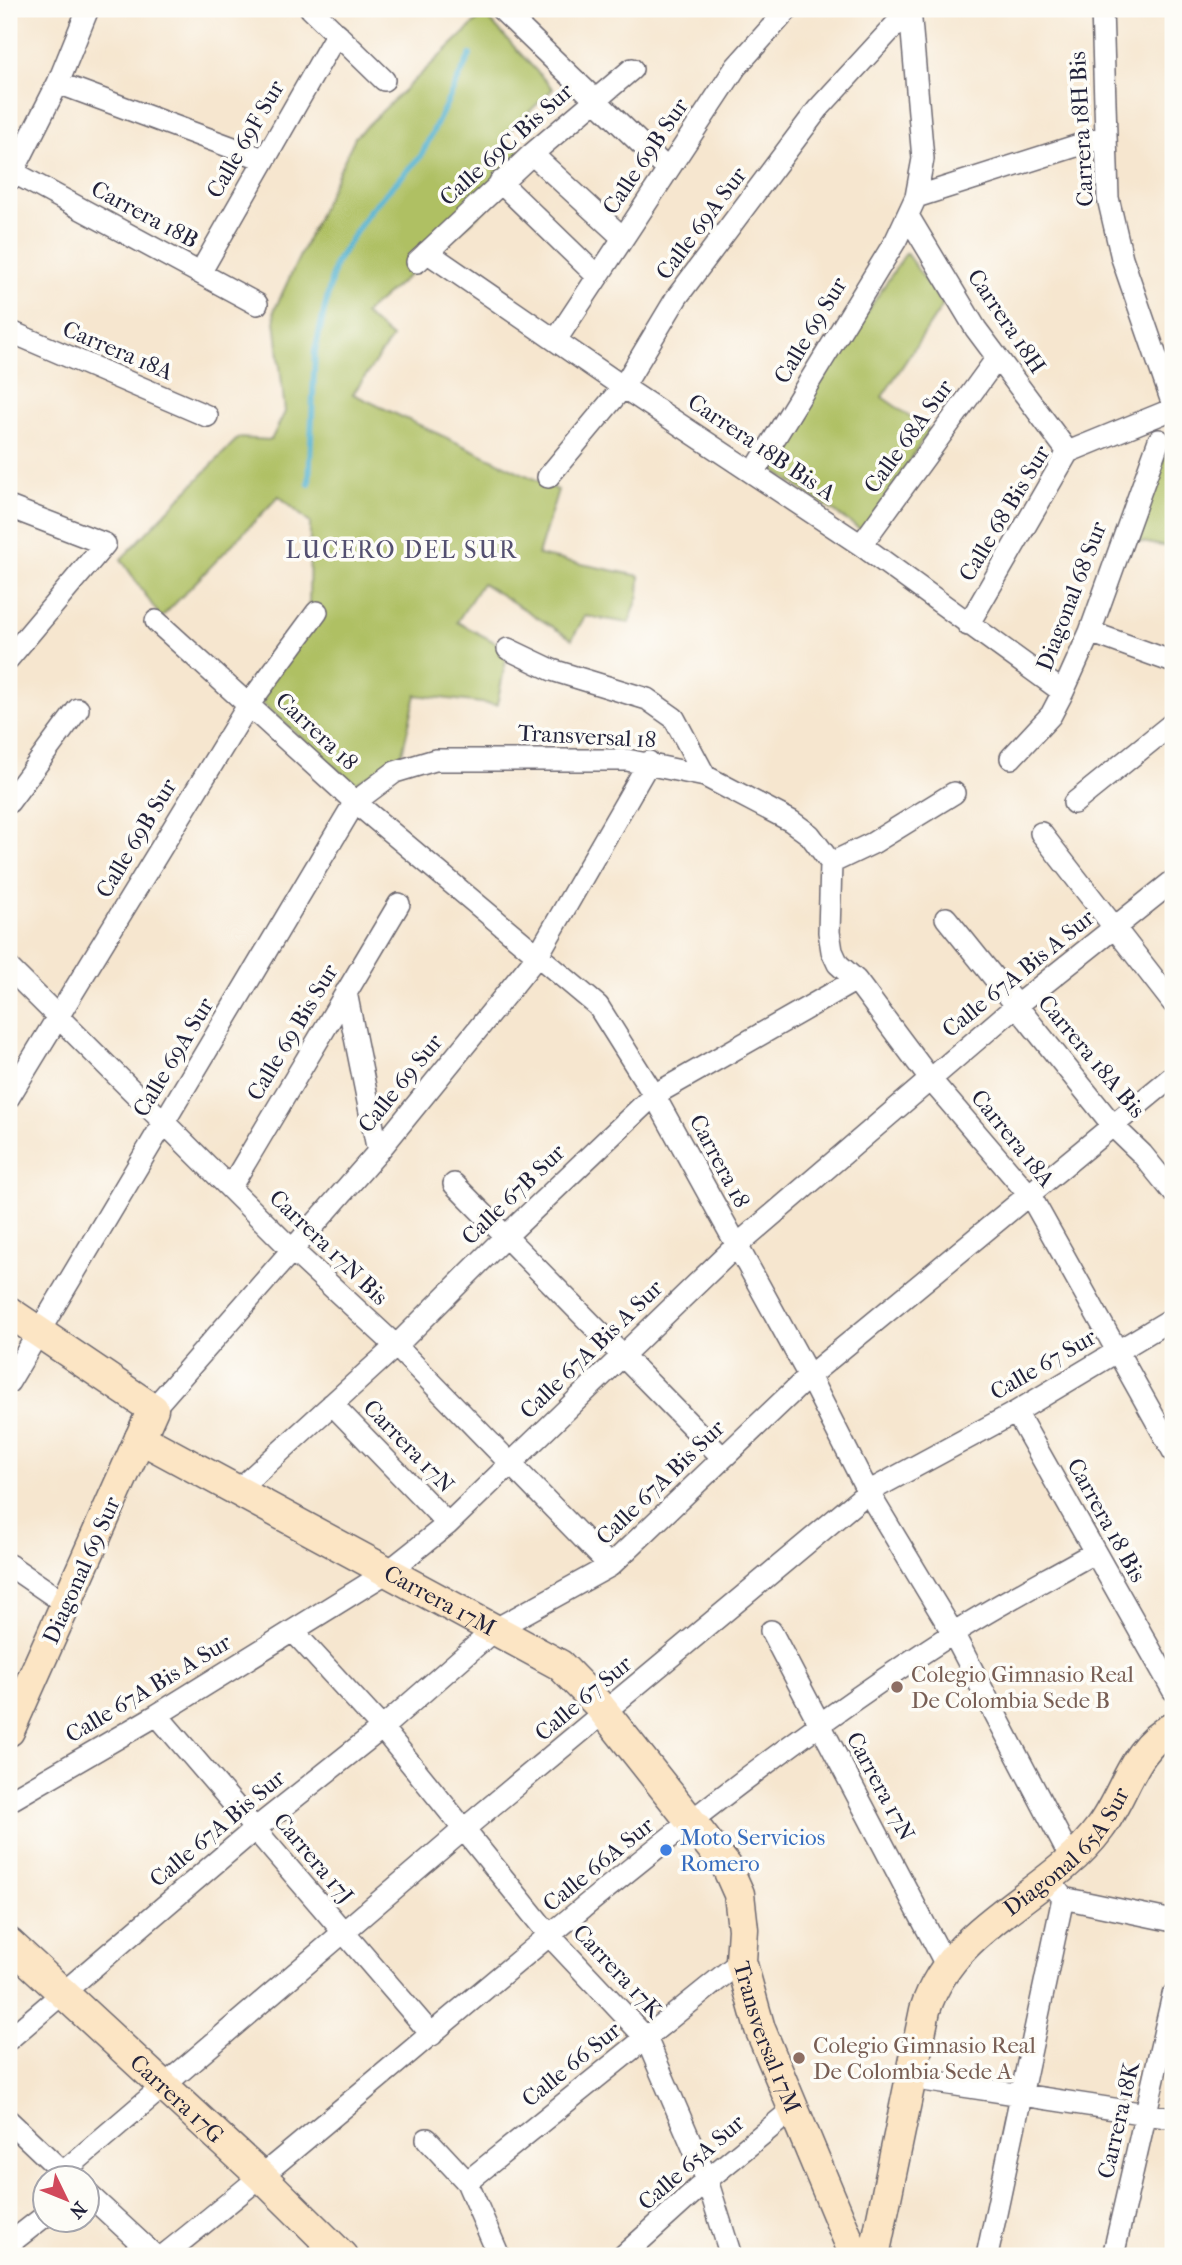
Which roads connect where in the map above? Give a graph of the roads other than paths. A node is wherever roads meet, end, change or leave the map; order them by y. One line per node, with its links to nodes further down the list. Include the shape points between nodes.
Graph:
1 (311, 9): 7 (street)
2 (788, 9): 15 (street, Calle 69B Sur, via 736,67)
3 (910, 9): 18 (street, via 923,159); 27 (street, Calle 69A Sur, via 818,110 677,297)
4 (1102, 9): 12 (street, Carrera 18H Bis)
5 (83, 10): 10 (street)
6 (508, 12): 11 (street)
7 (337, 33): 9 (street); 14 (street, Calle 69F Sur)
8 (632, 69): 11 (street, Calle 69C Bis Sur)
9 (384, 80)
10 (58, 83): 14 (street); 16 (street)
11 (594, 100): 13 (street, Calle 69C Bis Sur); 15 (street)
12 (1104, 137): 18 (street); 28 (street, Carrera 18H Bis, via 1114,228)
13 (532, 154): 17 (street, Calle 69C Bis Sur); 19 (street)
14 (263, 159): 21 (street, Calle 69F Sur)
15 (667, 169): 19 (street, Calle 69B Sur)
16 (10, 174): 21 (street, Carrera 18B)
17 (500, 182): 20 (street, Calle 69C Bis Sur); 22 (street)
18 (912, 206): 26 (street, Carrera 18H); 33 (street, Calle 69 Sur)
19 (622, 237): 22 (street, Calle 69B Sur)
20 (422, 257): 25 (street, Carrera 18B Bis A)
21 (200, 273): 23 (street, Carrera 18B)
22 (596, 275): 25 (street, Calle 69B Sur)
23 (257, 304)
24 (9, 331): 29 (street, Carrera 18A)
25 (556, 340): 27 (street, Carrera 18B Bis A)
26 (997, 358): 32 (street, Carrera 18H); 36 (street, Calle 68A Sur)
27 (622, 387): 33 (street, Carrera 18B Bis A); 34 (street, Calle 69A Sur)
28 (1173, 407): 30 (street, Calle 68 Bis Sur)
29 (207, 416)
30 (1134, 425): 31 (street); 32 (street, Calle 68 Bis Sur)
31 (1166, 445): 40 (street, Diagonal 68 Sur)
32 (1068, 452): 39 (street, Calle 68 Bis Sur)
33 (754, 472): 36 (street, Carrera 18B Bis A)
34 (548, 477)
35 (9, 507): 42 (street, via 105,544)
36 (861, 545): 39 (street, Carrera 18B Bis A)
37 (317, 612): 45 (street, Calle 69B Sur)
38 (156, 621): 45 (street, Carrera 18)
39 (968, 625): 44 (street, Carrera 18B Bis A)
40 (1090, 632): 43 (street); 44 (street, Diagonal 68 Sur)
41 (508, 649): 51 (street, via 552,670 647,699 674,718)
42 (9, 657)
43 (1173, 662)
44 (1063, 692): 48 (street, Diagonal 68 Sur, via 1051,715)
45 (249, 704): 54 (street, Carrera 18); 68 (street, Calle 69B Sur)
46 (78, 709): 53 (street)
47 (1173, 723): 55 (street)
48 (1012, 758)
49 (649, 762): 50 (street, Transversal 18, via 451,759); 51 (street, Transversal 18); 62 (street, Calle 69 Sur)
50 (395, 772): 54 (street, Calle 69A Sur)
51 (705, 776): 57 (street, Transversal 18, via 791,821 818,843)
52 (954, 793): 57 (street)
53 (9, 802)
54 (355, 802): 62 (street, Carrera 18); 73 (street, Calle 69A Sur)
55 (1074, 803)
56 (1041, 833): 61 (street)
57 (831, 863): 64 (street, Carrera 18A, via 832,951 838,964)
58 (1173, 881): 61 (street, Calle 67A Bis A Sur)
59 (399, 904): 65 (street, Calle 69 Bis Sur)
60 (946, 918): 67 (street, Carrera 18A Bis)
61 (1116, 926): 66 (street); 67 (street, Calle 67A Bis A Sur)
62 (538, 955): 71 (street, Carrera 18, via 598,1006); 75 (street, Calle 69 Sur)
63 (9, 968): 68 (street, Carrera 17N Bis)
64 (856, 980): 70 (street, Carrera 18A); 71 (street, Calle 67B Sur)
65 (346, 992): 75 (street); 77 (street, Calle 69 Bis Sur)
66 (1173, 1003)
67 (1016, 1006): 70 (street, Calle 67A Bis A Sur); 74 (street, Carrera 18A Bis)
68 (58, 1017): 72 (street, Calle 69B Sur); 73 (street, Carrera 17N Bis)
69 (1173, 1076): 74 (street, Calle 67A Bis Sur)
70 (930, 1079): 79 (street, Carrera 18A); 81 (street, Calle 67A Bis A Sur)
71 (654, 1095): 80 (street, Calle 67B Sur); 81 (street, Carrera 18)
72 (9, 1097)
73 (164, 1123): 77 (street, Carrera 17N Bis); 85 (street, Calle 69A Sur)
74 (1115, 1128): 78 (street, Carrera 18A Bis); 79 (street, Calle 67A Bis Sur)
75 (378, 1152): 82 (street, Calle 69 Sur)
76 (454, 1184): 80 (street)
77 (230, 1188): 82 (street, Carrera 17N Bis)
78 (1173, 1192)
79 (1031, 1196): 87 (street, Carrera 18A); 89 (street, Calle 67A Bis Sur)
80 (504, 1238): 86 (street, Calle 67B Sur); 88 (street)
81 (736, 1246): 88 (street, Calle 67A Bis A Sur); 89 (street, Carrera 18)
82 (291, 1249): 86 (street, Carrera 17N Bis); 92 (street, Calle 69 Sur)
83 (9, 1312): 85 (street)
84 (1173, 1318): 87 (street, Calle 67 Sur)
85 (38, 1332): 90 (street, Calle 69A Sur); 92 (street)
86 (396, 1346): 91 (street, Calle 67B Sur); 97 (street, Carrera 17N Bis)
87 (1116, 1352): 93 (street, Calle 67 Sur); 95 (street, Carrera 18A)
88 (621, 1357): 96 (street); 97 (street, Calle 67A Bis A Sur)
89 (809, 1376): 96 (street, Calle 67A Bis Sur); 99 (street, Carrera 18)
90 (9, 1382)
91 (332, 1404): 98 (street, Calle 67B Sur); 100 (street, Carrera 17N)
92 (153, 1409): 94 (street, Diagonal 69 Sur)
93 (1016, 1412): 99 (street, Calle 67 Sur); 101 (street, Carrera 18 Bis)
94 (140, 1438): 98 (street, Carrera 17M); 105 (street, Diagonal 69 Sur)
95 (1173, 1451)
96 (723, 1458): 103 (street, Calle 67A Bis Sur)
97 (509, 1464): 100 (street, Calle 67A Bis A Sur); 103 (street, Carrera 17N Bis)
98 (238, 1490): 104 (street, Carrera 17M)
99 (868, 1492): 109 (street, Carrera 18); 111 (street, Calle 67 Sur)
100 (448, 1524): 104 (street, Calle 67A Bis A Sur)
101 (1095, 1552): 109 (street, Calle 66A Sur); 110 (street, Carrera 18 Bis)
102 (9, 1565): 105 (street)
103 (610, 1566): 106 (street, Calle 67A Bis Sur)
104 (389, 1571): 106 (street, Carrera 17M); 107 (street, Calle 67A Bis A Sur)
105 (66, 1604): 116 (street, Diagonal 69 Sur)
106 (494, 1630): 111 (street, Carrera 17M, via 560,1665); 115 (street, Calle 67A Bis Sur)
107 (293, 1631): 112 (street, Calle 67A Bis A Sur); 115 (street, Carrera 17K)
108 (771, 1632): 113 (street, Carrera 17N)
109 (953, 1633): 113 (street, Calle 66A Sur); 121 (street, Carrera 18)
110 (1173, 1690)
111 (605, 1714): 118 (street, Carrera 17M); 120 (street, Calle 67 Sur)
112 (157, 1715): 117 (street, Calle 67A Bis A Sur); 119 (street, Carrera 17J)
113 (819, 1726): 118 (street, Calle 66A Sur); 128 (street, Carrera 17N)
114 (1173, 1727): 121 (street, Diagonal 65A Sur, via 1143,1750 1107,1819)
115 (382, 1728): 119 (street, Calle 67A Bis Sur); 120 (street, Carrera 17K)
116 (9, 1731)
117 (9, 1801)
118 (693, 1821): 125 (street, Calle 66A Sur); 127 (street, Transversal 17M, via 727,1867 739,1894)
119 (255, 1829): 124 (street, Carrera 17J); 129 (street, Calle 67A Bis Sur)
120 (464, 1829): 124 (street, Calle 67 Sur); 125 (street, Carrera 17K)
121 (1071, 1859): 122 (street, Diagonal 65A Sur)
122 (1056, 1888): 123 (street); 128 (street, Diagonal 65A Sur, via 993,1920); 136 (street)
123 (1173, 1921)
124 (343, 1933): 131 (street, Carrera 17J); 135 (street, Calle 67 Sur)
125 (550, 1937): 131 (street, Calle 66A Sur); 132 (street, Carrera 17K)
126 (9, 1943): 129 (street, Carrera 17G)
127 (741, 1961): 132 (street, Calle 66 Sur); 137 (street, Transversal 17M, via 760,2029)
128 (946, 1965): 134 (street, Diagonal 65A Sur, via 925,2010)
129 (63, 1993): 133 (street, Calle 67A Bis Sur); 135 (street, Carrera 17G)
130 (1173, 1995): 138 (street, Carrera 18K)
131 (432, 2035): 144 (street, Calle 66A Sur)
132 (646, 2038): 145 (street, Carrera 17K); 146 (street, Calle 66 Sur)
133 (9, 2039)
134 (910, 2078): 136 (street); 157 (street, Diagonal 65A Sur)
135 (163, 2086): 143 (street, Calle 67 Sur); 144 (street, Carrera 17G)
136 (1021, 2095): 138 (street); 158 (street)
137 (793, 2109): 145 (street, Calle 65A Sur); 156 (street, Transversal 17M)
138 (1146, 2114): 139 (street); 159 (street, Carrera 18K)
139 (1173, 2119)
140 (10, 2125): 142 (street)
141 (428, 2139): 146 (street)
142 (54, 2164)
143 (78, 2164)
144 (262, 2177): 151 (street, Calle 66A Sur); 152 (street, Carrera 17G)
145 (707, 2180): 154 (street, Calle 65A Sur); 155 (street, Carrera 17K)
146 (467, 2182): 153 (street)
147 (102, 2207): 150 (street)
148 (32, 2226): 149 (street)
149 (9, 2244)
150 (155, 2256)
151 (163, 2256)
152 (342, 2256)
153 (499, 2256)
154 (623, 2256)
155 (731, 2256)
156 (855, 2256)
157 (874, 2256)
158 (987, 2256)
159 (1113, 2256)

